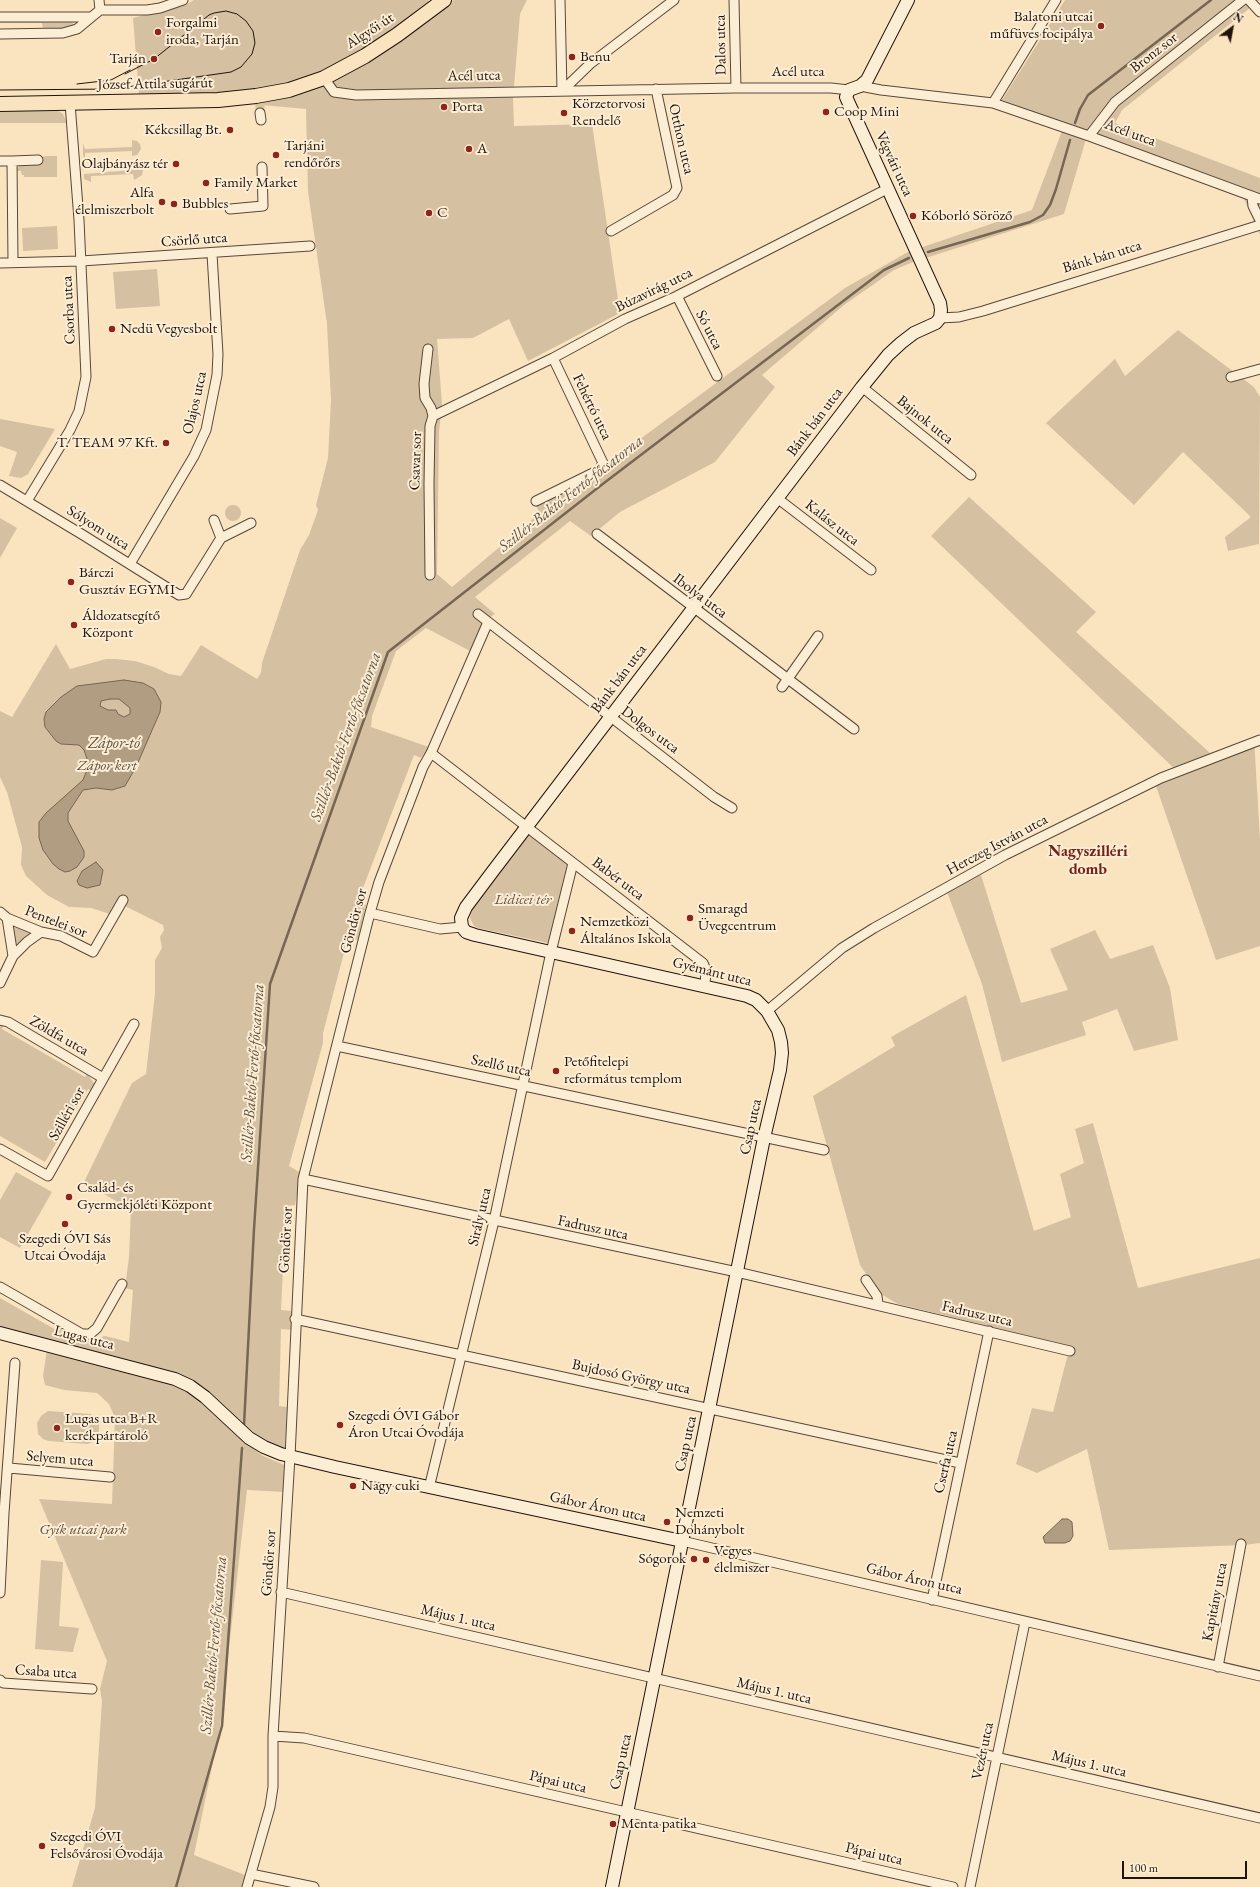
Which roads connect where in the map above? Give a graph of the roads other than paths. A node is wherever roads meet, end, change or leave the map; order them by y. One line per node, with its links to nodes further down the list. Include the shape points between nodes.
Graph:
1 (99, 0): 12 (street)
2 (183, 0): 12 (street, via 147,10)
3 (444, 0): 11 (main road, Algyői út)
4 (560, 0): 23 (street)
5 (674, 0): 23 (street, via 590,64)
6 (734, 0): 20 (street, Dalos utca)
7 (908, 0): 19 (street, via 872,72)
8 (1056, 0): 25 (street)
9 (1243, 0): 27 (street, Bronz sor, via 1115,102)
10 (1249, 0): 13 (street)
11 (430, 4): 17 (main road, Algyői út, via 397,35)
12 (100, 10): 14 (street)
13 (1260, 12)
14 (92, 16): 15 (street); 16 (street, via 77,29 63,33)
15 (0, 17)
16 (0, 34)
17 (324, 78): 18 (main road, Algyői út); 23 (street, Acél utca, via 334,92 356,94)
18 (310, 83): 24 (main road, József Attila sugárút, via 289,90 242,98)
19 (860, 86): 22 (street, Acél utca); 25 (street, Acél utca)
20 (736, 88): 21 (street, Acél utca); 22 (street, Acél utca)
21 (656, 89): 23 (street, Acél utca); 37 (street, Otthon utca, via 677,188 673,195)
22 (849, 90): 32 (street, Végvári utca, via 846,97 848,103)
23 (562, 91)
24 (70, 103): 26 (main road, József Attila sugárút); 40 (street, Csorba utca)
25 (993, 103): 27 (street, Acél utca)
26 (0, 104)
27 (1089, 136): 33 (street, Acél utca)
28 (38, 160): 30 (street)
29 (0, 161): 30 (street)
30 (12, 161): 42 (street)
31 (262, 167): 34 (street, via 263,206)
32 (887, 189): 43 (street, Búzavirág utca); 44 (street, Végvári utca, via 940,303)
33 (1256, 198): 35 (street, via 1253,206)
34 (230, 209)
35 (1260, 220)
36 (1260, 225): 44 (street, Bánk bán utca, via 959,318)
37 (611, 231)
38 (310, 246): 39 (street, Csörlő utca)
39 (212, 254): 40 (street, Csörlő utca); 61 (street, Olajos utca, via 218,354 217,375 208,423 194,456)
40 (81, 261): 42 (street, Csörlő utca); 55 (street, Csorba utca, via 86,377 82,398 70,430)
41 (0, 262): 42 (street, Csörlő utca)
42 (13, 262)
43 (677, 296): 46 (street, Búzavirág utca, via 625,319); 48 (street, Só utca)
44 (940, 318): 50 (street, Bánk bán utca, via 901,343)
45 (428, 349): 51 (street, Csavar sor, via 425,398)
46 (553, 358): 51 (street, Búzavirág utca); 56 (street, Fehértó utca, via 603,463 599,470)
47 (1260, 369): 49 (street)
48 (717, 376)
49 (1231, 377)
50 (862, 387): 52 (street, Bajnok utca); 54 (street, Bánk bán utca)
51 (433, 416): 63 (street, Csavar sor, via 430,426 428,484)
52 (971, 475)
53 (0, 485): 55 (street, Sólyom utca)
54 (777, 498): 62 (street, Kalász utca); 64 (street, Bánk bán utca)
55 (27, 501): 61 (street, Sólyom utca)
56 (536, 501)
57 (214, 520): 60 (street)
58 (251, 523): 60 (street)
59 (597, 534): 64 (street, Ibolya utca)
60 (221, 538): 61 (street, Sólyom utca, via 183,596)
61 (130, 564)
62 (870, 570)
63 (430, 575)
64 (693, 608): 68 (street, Ibolya utca); 69 (street, Bánk bán utca)
65 (478, 614): 66 (street, Dolgos utca)
66 (488, 622): 69 (street, Dolgos utca); 72 (street, Göndör sor)
67 (818, 636): 68 (street)
68 (785, 683): 70 (street, Ibolya utca)
69 (610, 717): 73 (street, Dolgos utca); 74 (street, Bánk bán utca)
70 (854, 729)
71 (1260, 740): 86 (street, Herczeg István utca, via 1161,778 999,858 842,948)
72 (432, 753): 74 (street); 78 (street, Göndör sor, via 421,774 379,882)
73 (732, 808)
74 (528, 826): 75 (street); 80 (street, via 466,907 461,918)
75 (573, 863): 82 (street); 85 (street, Babér utca, via 703,963 706,970)
76 (123, 900): 81 (street, Pentelei sor, via 93,952 61,936)
77 (0, 912): 79 (street, Pentelei sor)
78 (370, 913): 80 (street, via 440,929); 89 (street, Göndör sor)
79 (7, 918): 81 (street, Pentelei sor); 83 (street)
80 (462, 927): 82 (street, via 475,936)
81 (41, 932): 83 (street, via 26,942)
82 (551, 952): 85 (street, Gyémánt utca); 91 (street, Sirály utca)
83 (13, 956): 84 (street)
84 (0, 983)
85 (705, 985): 86 (street, Gyémánt utca, via 747,996 756,1000)
86 (767, 1011): 92 (street, Csap utca, via 780,1035 782,1053)
87 (0, 1020): 90 (street, Zöldfa utca, via 8,1022)
88 (134, 1024): 90 (street, Szilléri sor)
89 (337, 1046): 91 (street, Szellő utca); 95 (street, Göndör sor)
90 (103, 1078): 93 (street, Szilléri sor, via 48,1176)
91 (523, 1085): 92 (street, Szellő utca); 96 (street, Sirály utca)
92 (764, 1138): 94 (street, Szellő utca); 97 (street, Csap utca)
93 (0, 1149)
94 (824, 1150)
95 (303, 1179): 96 (street, Fadrusz utca); 102 (street, Göndör sor)
96 (494, 1221): 97 (street, Fadrusz utca); 106 (street, Sirály utca)
97 (737, 1272): 101 (street, Fadrusz utca); 109 (street, Csap utca)
98 (866, 1280): 101 (street, via 877,1296)
99 (122, 1284): 100 (street, Lugas utca, via 90,1334 82,1334)
100 (0, 1287)
101 (878, 1304): 103 (street, Fadrusz utca)
102 (295, 1319): 106 (street, Bujdosó György utca); 110 (street, Göndör sor)
103 (989, 1331): 105 (street, Fadrusz utca); 111 (street, Cserfa utca)
104 (0, 1333): 108 (street, Lugas utca)
105 (1070, 1351)
106 (461, 1355): 109 (street, Bujdosó György utca); 114 (street, Sirály utca)
107 (15, 1363): 112 (street)
108 (161, 1375): 110 (street, Gábor Áron utca, via 196,1390 256,1443)
109 (710, 1408): 111 (street, Bujdosó György utca); 116 (street, Csap utca)
110 (290, 1457): 114 (street, Gábor Áron utca); 118 (street, Göndör sor)
111 (960, 1463): 120 (street, Cserfa utca)
112 (8, 1468): 113 (street, Selyem utca); 115 (street)
113 (110, 1477)
114 (429, 1488): 116 (street, Gábor Áron utca)
115 (2, 1513): 119 (street)
116 (682, 1541): 120 (street, Gábor Áron utca); 124 (street, Csap utca)
117 (1241, 1544): 122 (street, Kapitány utca)
118 (281, 1592): 124 (street, Május 1. utca); 127 (street, Göndör sor)
119 (0, 1593)
120 (932, 1600): 121 (street, Gábor Áron utca)
121 (1025, 1622): 122 (street, Gábor Áron utca); 128 (street, Vezér utca)
122 (1218, 1666): 123 (street, Gábor Áron utca)
123 (1260, 1676)
124 (655, 1677): 128 (street, Május 1. utca); 129 (street, Csap utca)
125 (0, 1680): 126 (street, Csaba utca, via 3,1683)
126 (92, 1689)
127 (273, 1736): 129 (street, Pápai utca, via 304,1738); 131 (street, Göndör sor, via 273,1787 270,1807)
128 (996, 1757): 130 (street, Május 1. utca); 136 (street, Vezér utca)
129 (627, 1813): 134 (street, Csap utca); 135 (street, Pápai utca)
130 (1260, 1818)
131 (251, 1874): 132 (street, Göndör sor); 133 (street)
132 (247, 1887)
133 (314, 1887)
134 (612, 1887)
135 (953, 1887)
136 (970, 1887)

